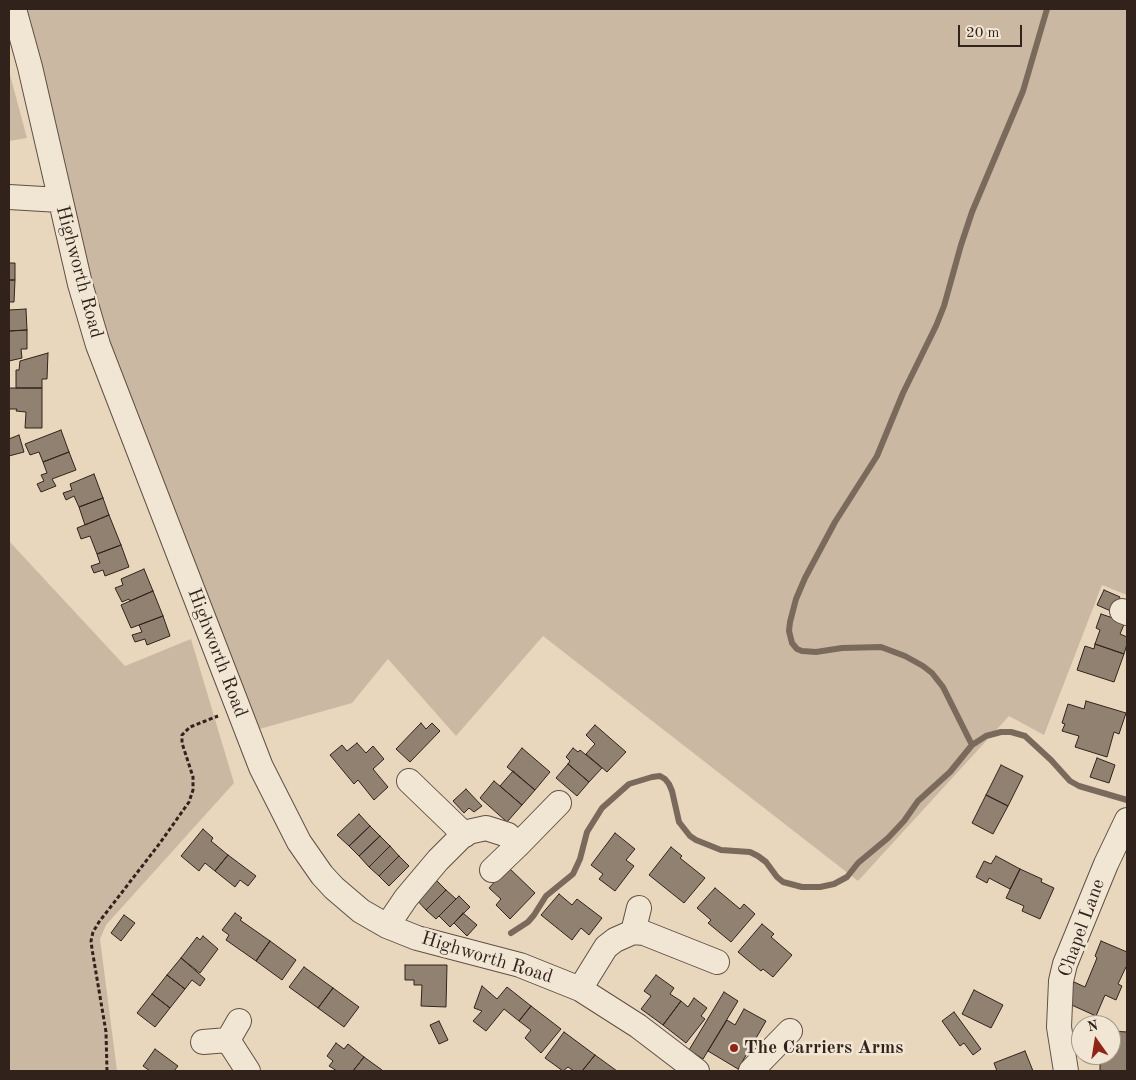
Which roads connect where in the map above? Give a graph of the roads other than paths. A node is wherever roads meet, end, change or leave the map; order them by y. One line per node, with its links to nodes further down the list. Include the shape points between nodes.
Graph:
1 (14, 22): 3 (street, Highworth Road, via 34,84)
2 (9, 197): 3 (street)
3 (60, 200): 11 (street, Highworth Road, via 98,345 273,794 299,842 328,882 346,899)
4 (409, 781): 7 (street)
5 (559, 803): 8 (street)
6 (1127, 820): 20 (street, Chapel Lane, via 1065,964 1059,1026)
7 (465, 835): 8 (street, via 486,828 508,835); 11 (street, via 438,860)
8 (518, 845): 9 (street)
9 (492, 870)
10 (639, 908): 12 (street)
11 (387, 926): 14 (street, Highworth Road, via 520,965)
12 (632, 932): 13 (street, via 644,933); 14 (street, via 606,947)
13 (717, 962)
14 (580, 989): 18 (street, Highworth Road, via 638,1026)
15 (790, 1031): 19 (street)
16 (203, 1042): 17 (street, via 233,1030)
17 (248, 1071)
18 (697, 1071)
19 (750, 1071)
20 (1066, 1071)

